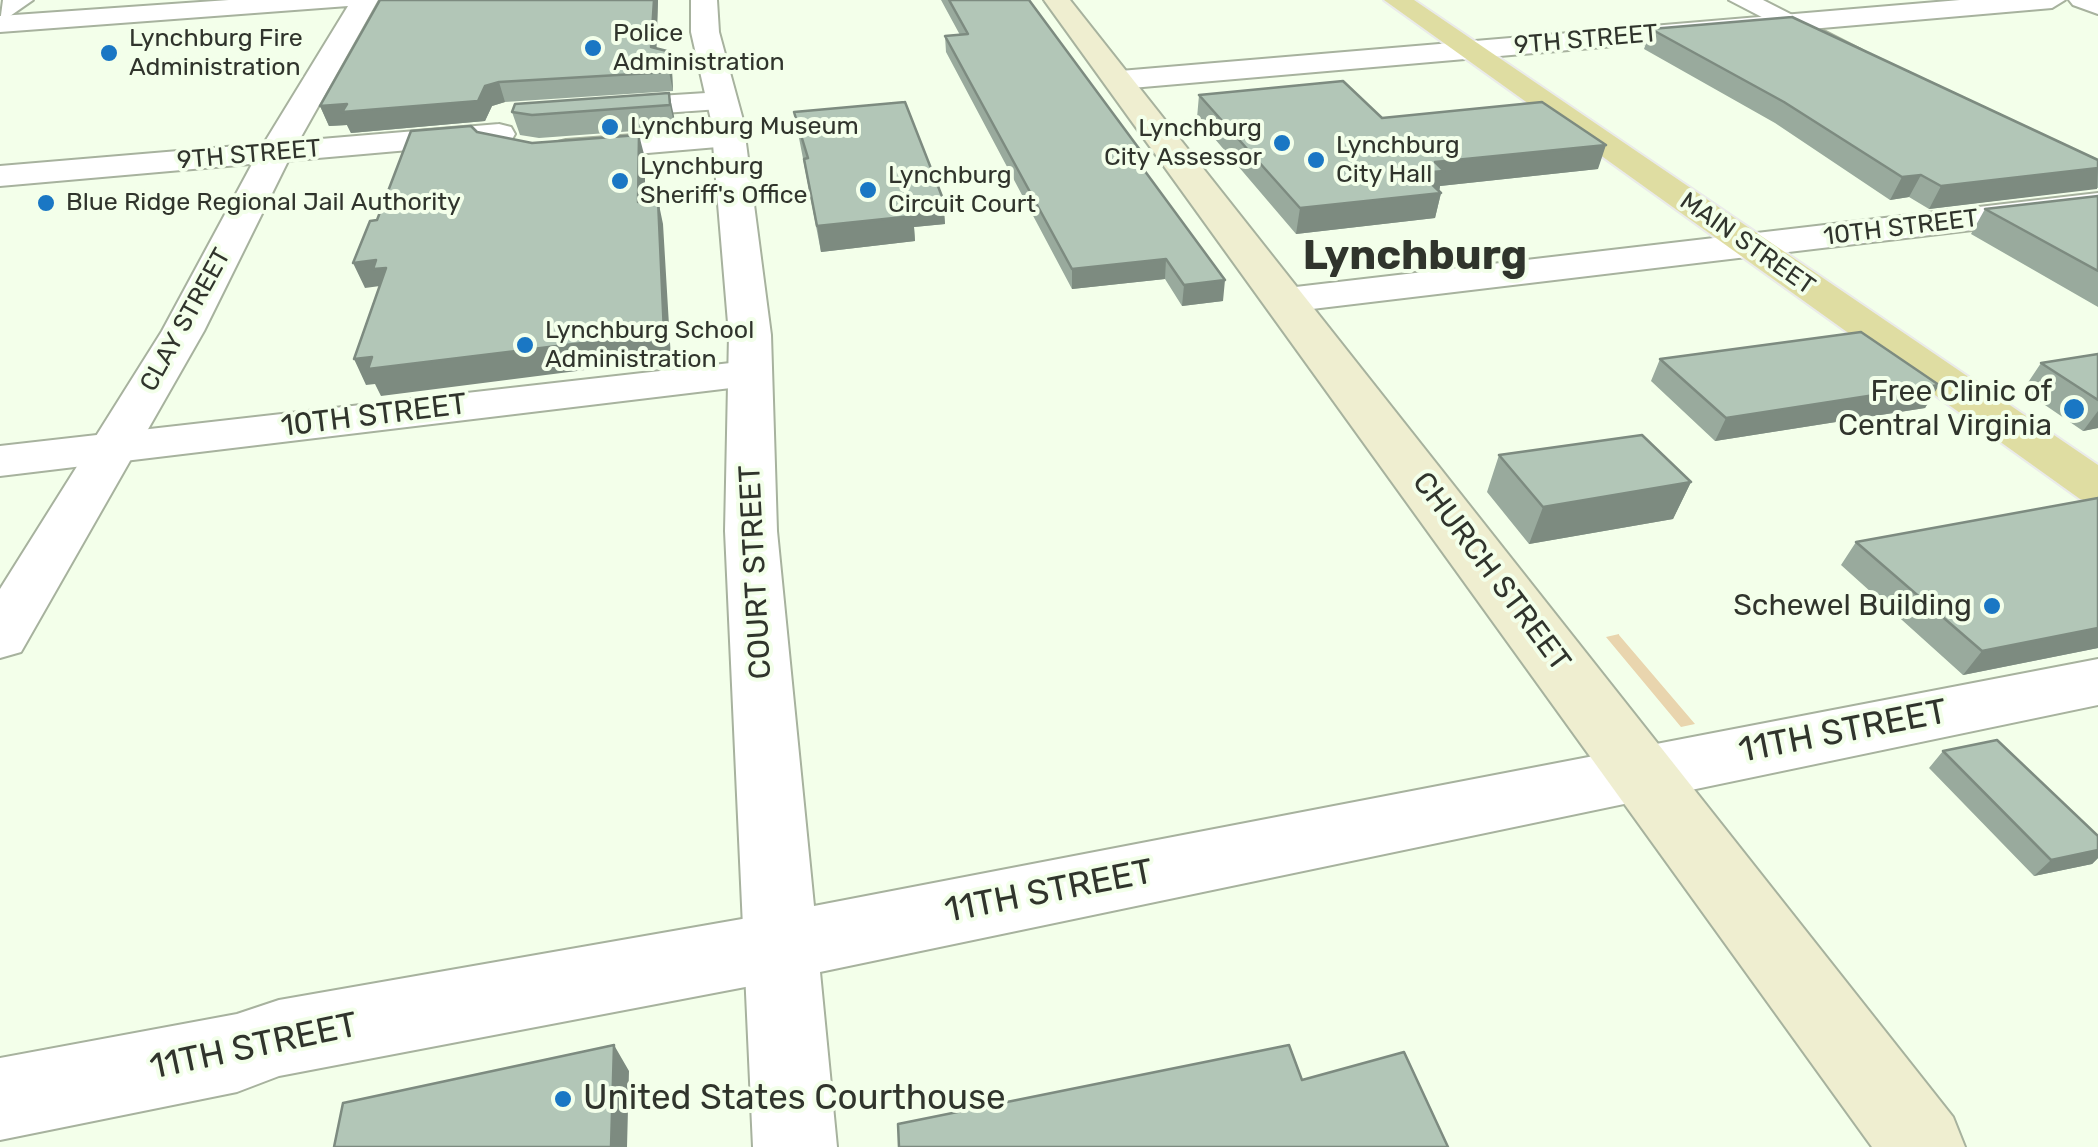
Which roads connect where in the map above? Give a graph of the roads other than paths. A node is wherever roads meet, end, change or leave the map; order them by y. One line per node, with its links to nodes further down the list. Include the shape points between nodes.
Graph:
1 (20, 0): 11 (street)
2 (341, 0): 13 (street)
3 (365, 0): 19 (street, CLAY STREET)
4 (704, 0): 18 (street, COURT STREET)
5 (1057, 0): 16 (main road, CHURCH STREET)
6 (1397, 0): 14 (main road, MAIN STREET)
7 (1742, 0): 12 (street)
8 (2052, 0): 12 (street, 9TH STREET)
9 (2082, 0): 10 (street)
10 (2098, 6)
11 (0, 15)
12 (1790, 23): 14 (street, 9TH STREET); 15 (street)
13 (0, 24)
14 (1468, 50): 16 (street, 9TH STREET); 22 (main road, MAIN STREET)
15 (1880, 65)
16 (1120, 80): 23 (main road, CHURCH STREET)
17 (562, 111): 18 (street)
18 (726, 119): 19 (street, 9TH STREET); 24 (street, COURT STREET, via 750,336)
19 (275, 153): 20 (street, 9TH STREET); 25 (street, CLAY STREET, via 183,331)
20 (0, 176)
21 (2098, 204): 22 (street, 10TH STREET)
22 (1751, 247): 23 (street, 10TH STREET); 27 (main road, MAIN STREET)
23 (1287, 300): 30 (main road, CHURCH STREET)
24 (748, 374): 25 (street, 10TH STREET); 31 (street, COURT STREET, via 751,531)
25 (113, 446): 26 (street, 10TH STREET); 28 (street, CLAY STREET)
26 (0, 461)
27 (2098, 488)
28 (0, 637)
29 (2098, 682): 30 (street, 11TH STREET)
30 (1641, 773): 31 (street, 11TH STREET); 34 (main road, CHURCH STREET)
31 (782, 946): 32 (street, 11TH STREET, via 278,1038); 33 (street, COURT STREET)
32 (0, 1099)
33 (795, 1147)
34 (1922, 1147)

